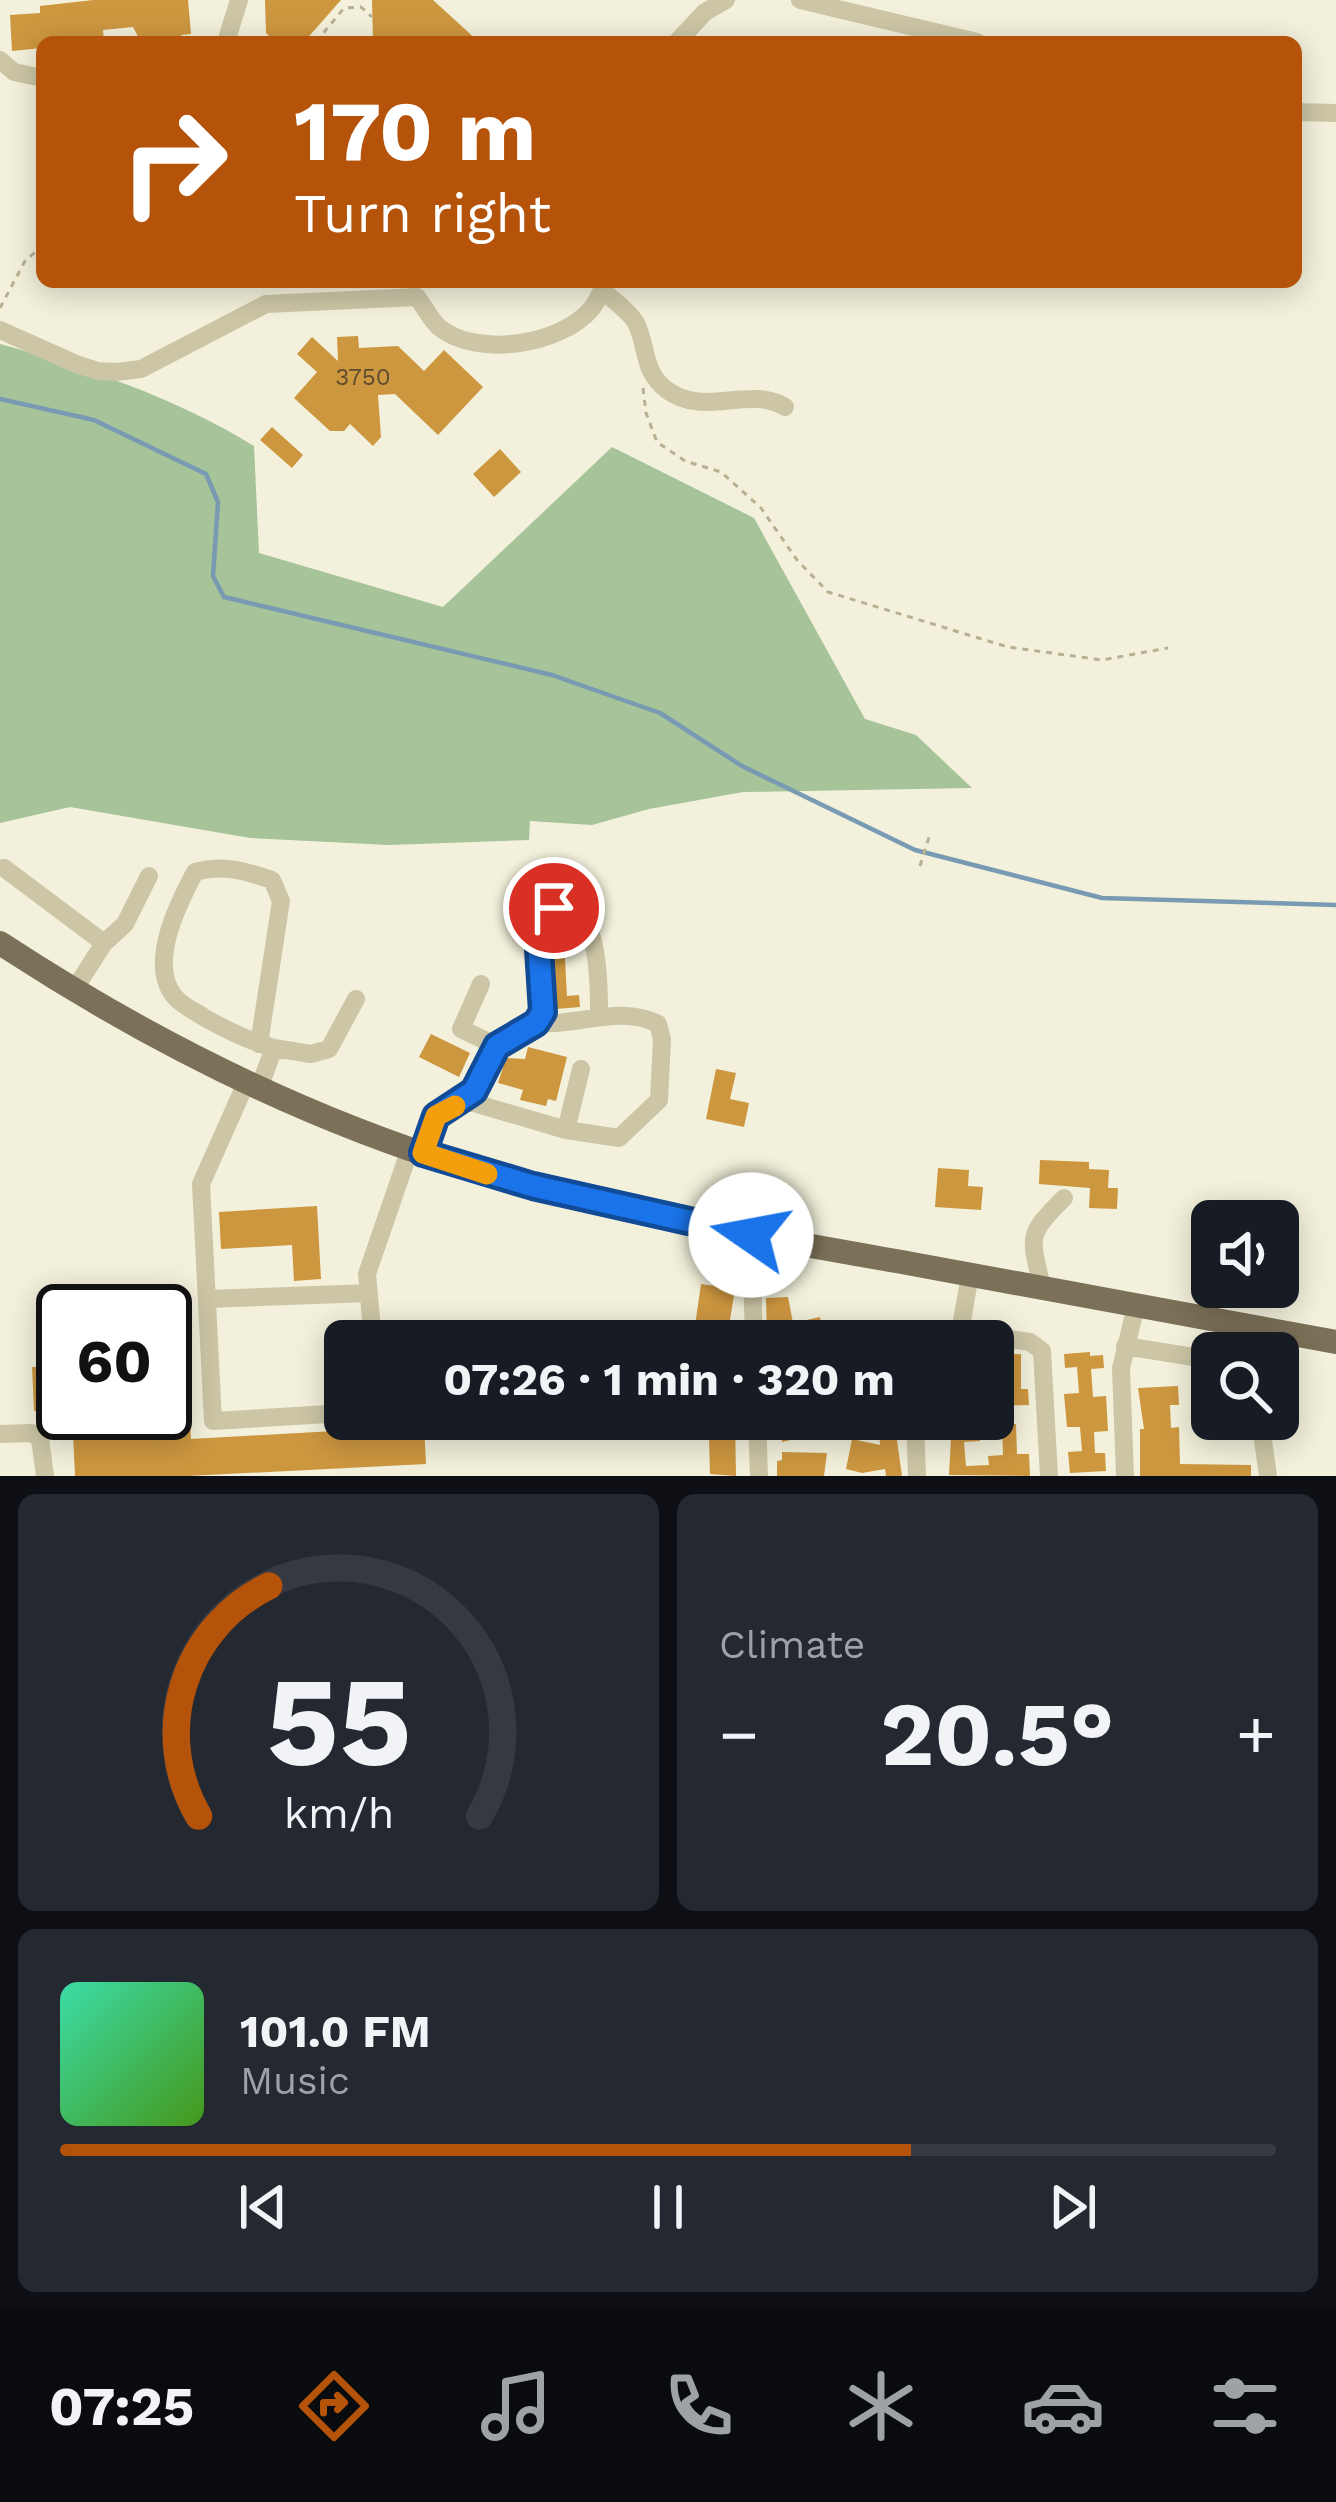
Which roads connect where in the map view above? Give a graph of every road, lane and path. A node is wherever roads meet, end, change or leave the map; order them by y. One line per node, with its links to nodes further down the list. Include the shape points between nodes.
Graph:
1 (239, 0): 6 (street)
2 (726, 0): 4 (street)
3 (800, 0): 9 (street)
4 (697, 6): 8 (street)
5 (372, 17): 7 (path, via 361,7 344,8)
6 (232, 36)
7 (321, 36)
8 (680, 36)
9 (952, 36)
10 (0, 60): 11 (street)
11 (36, 77)
12 (1302, 112): 13 (street)
13 (1336, 113)
14 (36, 251): 17 (path)
15 (603, 288): 18 (street, via 578,320 505,346 438,327 417,297 266,304 141,369 116,372 76,364)
16 (606, 288): 19 (street, via 635,321)
17 (0, 308)
18 (0, 330)
19 (647, 368): 20 (street, via 667,391 698,404 771,398); 21 (path, via 642,394 657,442 721,472 828,592 1008,647 1102,660)
20 (785, 406)
21 (1168, 648)
22 (928, 837): 23 (path)
23 (920, 866)
24 (149, 876): 27 (street, via 125,924)
25 (9, 879): 27 (street)
26 (0, 943): 29 (main road)
27 (104, 944): 29 (street)
28 (481, 984): 34 (street, via 461,1029)
29 (74, 990): 36 (main road)
30 (356, 999): 33 (street, via 329,1049)
31 (599, 1016): 32 (street); 32 (street, via 588,922 568,907 554,908 538,934 543,1012); 38 (street, via 658,1024 659,1100 619,1138)
32 (536, 1023): 34 (street)
33 (266, 1046): 33 (street, via 240,1039 171,993 164,970 176,910 194,872 238,869 272,880 281,901); 36 (street)
34 (497, 1046): 37 (street)
35 (581, 1069): 38 (street)
36 (252, 1086): 39 (main road); 45 (street, via 201,1184)
37 (461, 1103): 38 (street); 39 (street, via 436,1116)
38 (566, 1130)
39 (417, 1151): 41 (main road); 44 (street, via 367,1274)
40 (1064, 1198): 43 (street, via 1035,1227)
41 (751, 1235): 42 (main road); 48 (street)
42 (970, 1275): 43 (main road); 49 (street)
43 (1042, 1288): 46 (main road)
44 (369, 1293): 45 (street); 47 (street)
45 (208, 1299): 56 (street, via 213,1421)
46 (1136, 1306): 50 (main road); 54 (street)
47 (371, 1320)
48 (753, 1320)
49 (962, 1320)
50 (1230, 1332)
51 (1014, 1340): 64 (street, via 1042,1351)
52 (1299, 1341): 53 (main road)
53 (1336, 1342)
54 (1125, 1346): 55 (street); 65 (street)
55 (1191, 1357)
56 (324, 1414)
57 (0, 1434): 61 (street, via 40,1438)
58 (758, 1440): 62 (street)
59 (916, 1440): 63 (street)
60 (1263, 1440): 66 (street)
61 (45, 1476)
62 (759, 1476)
63 (917, 1476)
64 (1049, 1476)
65 (1125, 1476)
66 (1268, 1476)

